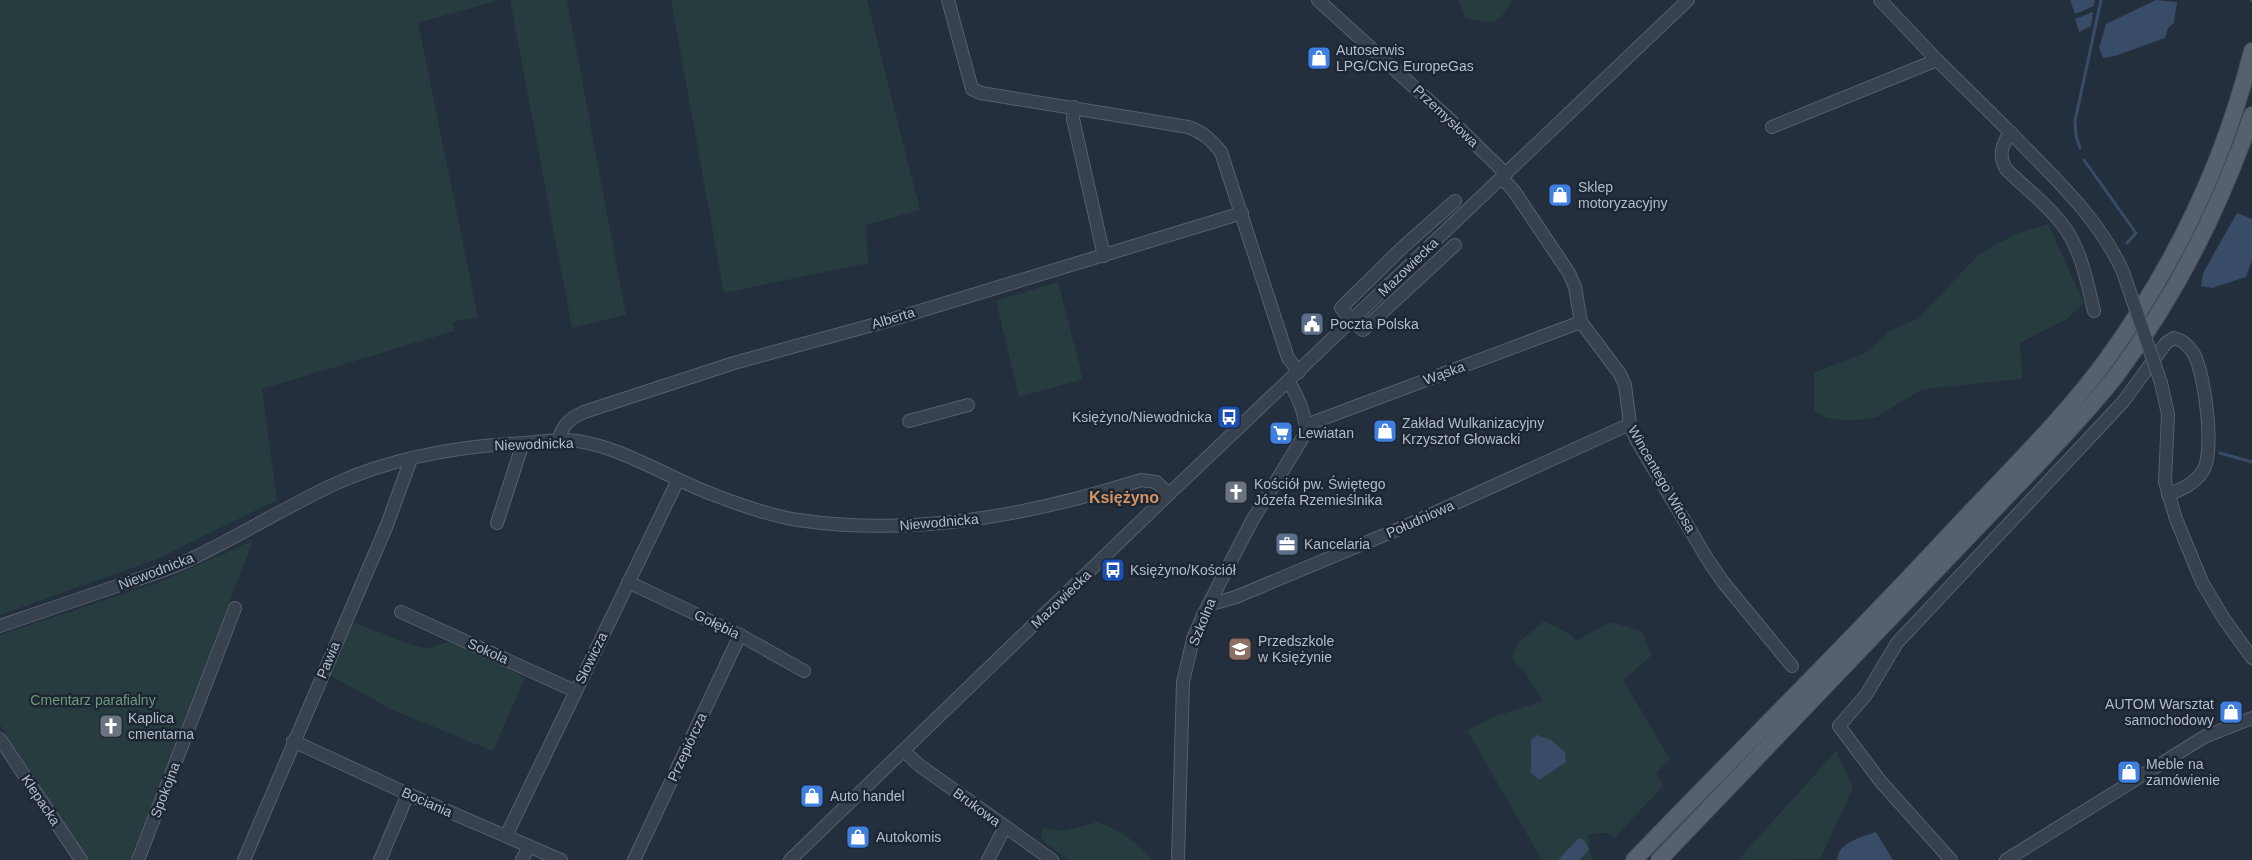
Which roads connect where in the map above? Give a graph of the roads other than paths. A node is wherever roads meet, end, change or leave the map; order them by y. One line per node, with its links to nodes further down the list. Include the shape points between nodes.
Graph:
1 (948, 0): 7 (street, via 972,89 981,94)
2 (1318, 0): 11 (street, Przemysłowa, via 1457,126)
3 (1688, 0): 11 (street, Mazowiecka)
4 (1880, 0): 6 (street)
5 (2252, 51): 61 (main road, via 2235,112 2199,205 2171,260 2107,359 2076,398 1900,588)
6 (1937, 60): 9 (street); 10 (street)
7 (1074, 107): 13 (street, via 1200,131 1221,152); 15 (street, via 1072,119)
8 (2252, 115): 62 (main road, via 2216,209 2188,265 2118,373 2033,470)
9 (1772, 127)
10 (2010, 132): 16 (street, via 2002,146 2002,161 2070,235); 30 (street, bridge, via 2086,212 2112,248 2123,272 2161,383 2168,414 2165,461)
11 (1504, 176): 17 (street, Mazowiecka); 18 (street, Wincentego Witosa, via 1570,273)
12 (1455, 201): 17 (street, via 1344,304 1341,308)
13 (1242, 213): 15 (street, Alberta); 19 (street, via 1288,358)
14 (1456, 245): 17 (street, via 1363,330)
15 (1104, 256): 25 (street, Alberta, via 734,363 584,412 570,419)
16 (2094, 311)
17 (1352, 321): 19 (street, Mazowiecka)
18 (1581, 322): 23 (street, Wincentego Witosa, via 1620,374 1625,385); 24 (street, Wąska)
19 (1298, 372): 20 (street, Mazowiecka)
20 (1288, 382): 24 (street, via 1296,394); 29 (street, Mazowiecka)
21 (968, 405): 22 (street)
22 (909, 421)
23 (1630, 424): 33 (street, Południowa, via 1401,528 1236,597); 39 (street, Wincentego Witosa, via 1708,560)
24 (1306, 425): 33 (street, Szkolna, via 1301,443 1253,519)
25 (558, 440): 26 (street, Niewodnicka); 28 (street, Niewodnicka, via 608,448)
26 (523, 443): 27 (street, Niewodnicka, via 442,450); 31 (street)
27 (411, 459): 36 (street, Niewodnicka, via 341,482 192,559); 44 (street, Pawia, via 387,525)
28 (678, 480): 29 (street, Niewodnicka, via 717,496 791,518 879,526 914,526 981,518 1141,480 1156,482); 32 (street, Słowicza)
29 (1169, 494): 45 (street, Mazowiecka)
30 (2168, 495): 38 (street, via 2202,582); 63 (street, via 2194,482 2203,471 2210,448 2201,379 2194,355 2181,340 2174,338 2166,343 2123,402 1897,643 1866,695 1840,726 1881,782)
31 (497, 523)
32 (628, 582): 37 (street, Gołębia); 41 (street, Słowicza)
33 (1208, 605): 60 (street, Szkolna, via 1193,639 1183,682)
34 (235, 608): 51 (street, Spokojna)
35 (401, 612): 41 (street, Sokola)
36 (0, 626)
37 (740, 635): 40 (street, Gołębia); 56 (street, Przepiórcza)
38 (2252, 658)
39 (1792, 666)
40 (804, 671)
41 (575, 691): 48 (street, Słowicza)
42 (2252, 718): 64 (street, via 2204,737)
43 (0, 739): 50 (street, Klepacka)
44 (293, 741): 46 (street, Bociania); 52 (street, Pawia)
45 (904, 751): 47 (street, Brukowa); 57 (street, Mazowiecka)
46 (408, 794): 48 (street, Bociania); 53 (street)
47 (1005, 827): 58 (street); 59 (street, Brukowa)
48 (506, 836): 49 (street, Bociania)
49 (529, 846): 54 (street); 55 (street, Bociania)
50 (80, 860)
51 (138, 860)
52 (244, 860)
53 (380, 860)
54 (522, 860)
55 (562, 860)
56 (634, 860)
57 (790, 860)
58 (988, 860)
59 (1052, 860)
60 (1178, 860)
61 (1634, 860)
62 (1659, 860)
63 (1951, 860)
64 (2006, 860)

